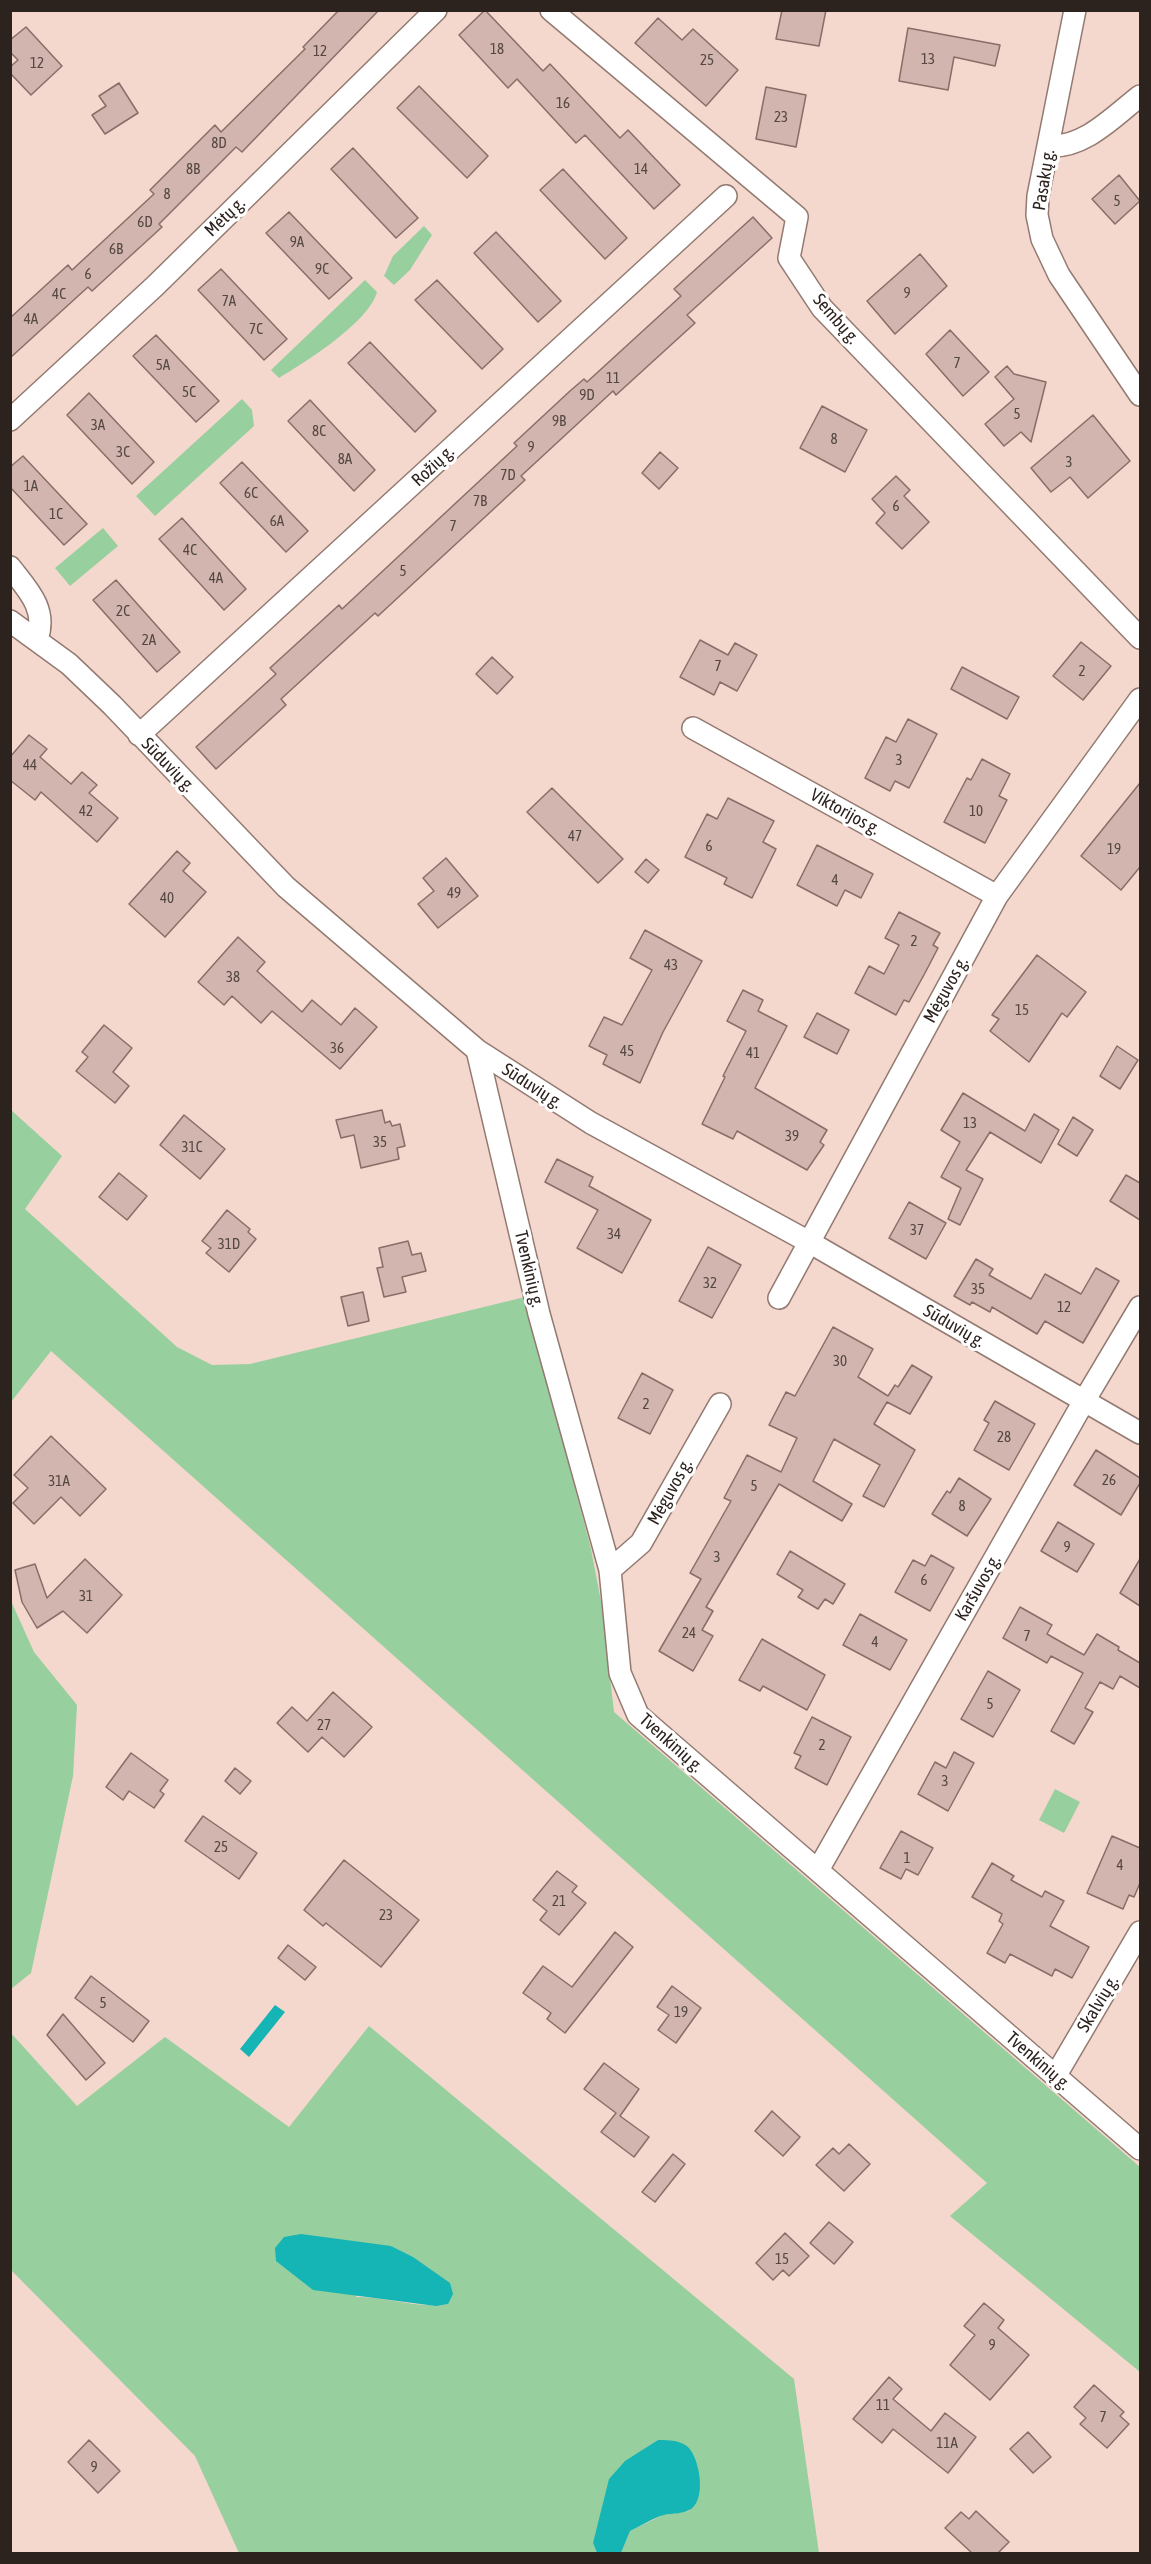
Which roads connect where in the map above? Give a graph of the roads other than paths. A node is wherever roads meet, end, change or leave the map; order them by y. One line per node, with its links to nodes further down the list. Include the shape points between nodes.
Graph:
1 (436, 10): 8 (street, Mėtų g., via 155,286)
2 (550, 10): 11 (street, Sembų g., via 797,217 789,258 822,308)
3 (1075, 10): 5 (street, Pasakų g.)
4 (1140, 96): 5 (street, via 1085,138)
5 (1049, 146): 7 (street, Pasakų g., via 1038,196 1042,239 1059,275)
6 (726, 196): 15 (street, Rožių g.)
7 (1140, 395)
8 (10, 420)
9 (10, 567): 12 (street, via 37,602 42,619)
10 (10, 621): 12 (street, Sūduvių g.)
11 (1140, 638)
12 (38, 639): 15 (street, Sūduvių g., via 69,664)
13 (1140, 699): 16 (street, Mėguvos g.)
14 (693, 728): 16 (street, Viktorijos g.)
15 (139, 735): 17 (street, Sūduvių g., via 286,887)
16 (997, 896): 18 (street, Mėguvos g.)
17 (477, 1050): 18 (street, Sūduvių g., via 591,1123); 24 (street, Tvenkinių g., via 539,1314)
18 (809, 1242): 19 (street, Mėguvos g.); 21 (street, Sūduvių g.)
19 (779, 1298)
20 (1140, 1307): 21 (street, Karšuvos g.)
21 (1084, 1401): 23 (street, Sūduvių g.); 25 (street, Karšuvos g.)
22 (720, 1404): 24 (street, Mėguvos g., via 641,1543)
23 (1140, 1433)
24 (610, 1570): 25 (street, Tvenkinių g., via 620,1673 638,1715)
25 (818, 1870): 27 (street, Tvenkinių g.)
26 (1140, 1932): 27 (street, Skalvių g.)
27 (1056, 2075): 28 (street, Tvenkinių g.)
28 (1140, 2149)

